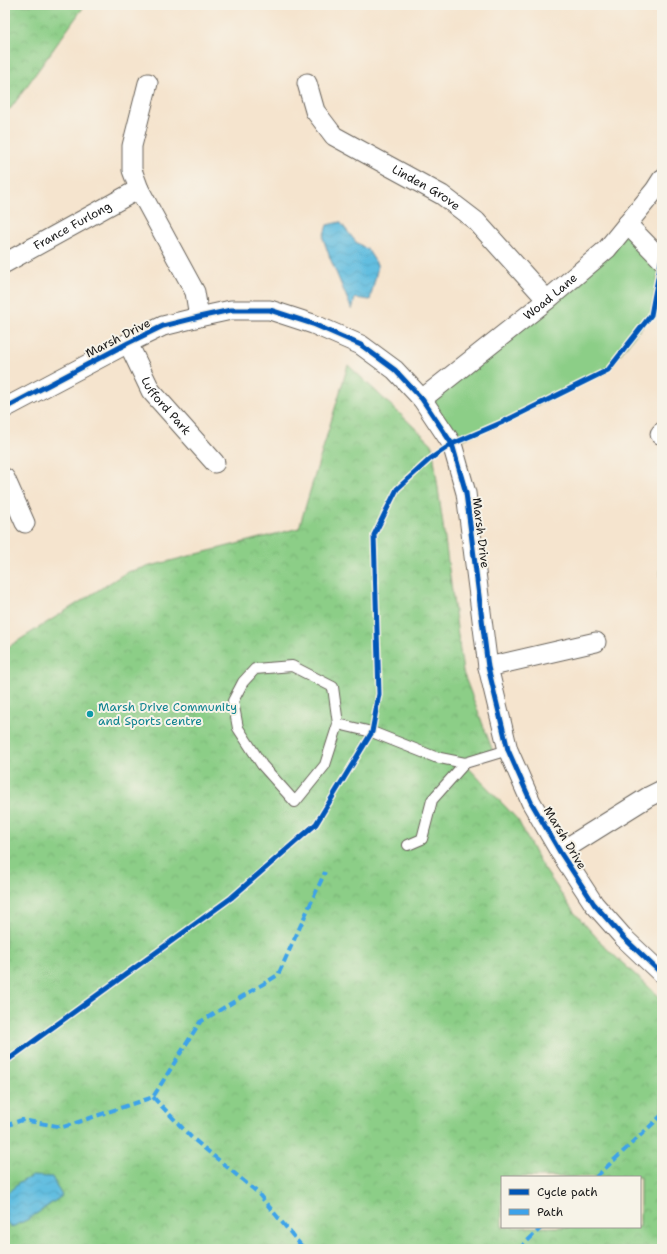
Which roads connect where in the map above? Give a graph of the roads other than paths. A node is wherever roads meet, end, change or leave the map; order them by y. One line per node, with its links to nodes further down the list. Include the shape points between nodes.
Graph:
1 (148, 83): 4 (street, via 132,146 132,170)
2 (307, 83): 8 (street, Linden Grove, via 315,110 334,136 448,199 476,221)
3 (662, 179): 5 (street, Woad Lane)
4 (139, 189): 7 (street, France Furlong); 9 (street, via 195,292)
5 (627, 224): 6 (street); 8 (street, Woad Lane, via 607,249)
6 (662, 260)
7 (5, 263)
8 (547, 300): 11 (street, Woad Lane)
9 (199, 317): 10 (street, Marsh Drive, via 163,326); 11 (street, Marsh Drive, via 231,310 270,310 313,324 361,345 395,370)
10 (128, 343): 12 (street, Marsh Drive); 13 (street, Lufford Park, via 151,391)
11 (422, 399): 17 (street, Marsh Drive, via 452,444 466,493)
12 (5, 408)
13 (215, 463)
14 (5, 478): 15 (street)
15 (25, 523)
16 (596, 642): 17 (street)
17 (488, 667): 19 (street, Marsh Drive)
18 (338, 724): 18 (lane, via 333,687 292,666 255,669 243,682 233,701 238,728 262,765 295,802 324,765); 20 (lane, via 372,732 435,757)
19 (508, 750): 20 (lane); 23 (street, Marsh Drive, via 531,802)
20 (465, 763): 22 (lane, via 432,800 422,839)
21 (662, 790): 23 (street)
22 (408, 845)
23 (560, 852): 24 (street, Marsh Drive, via 594,904 624,938)
24 (662, 974)

